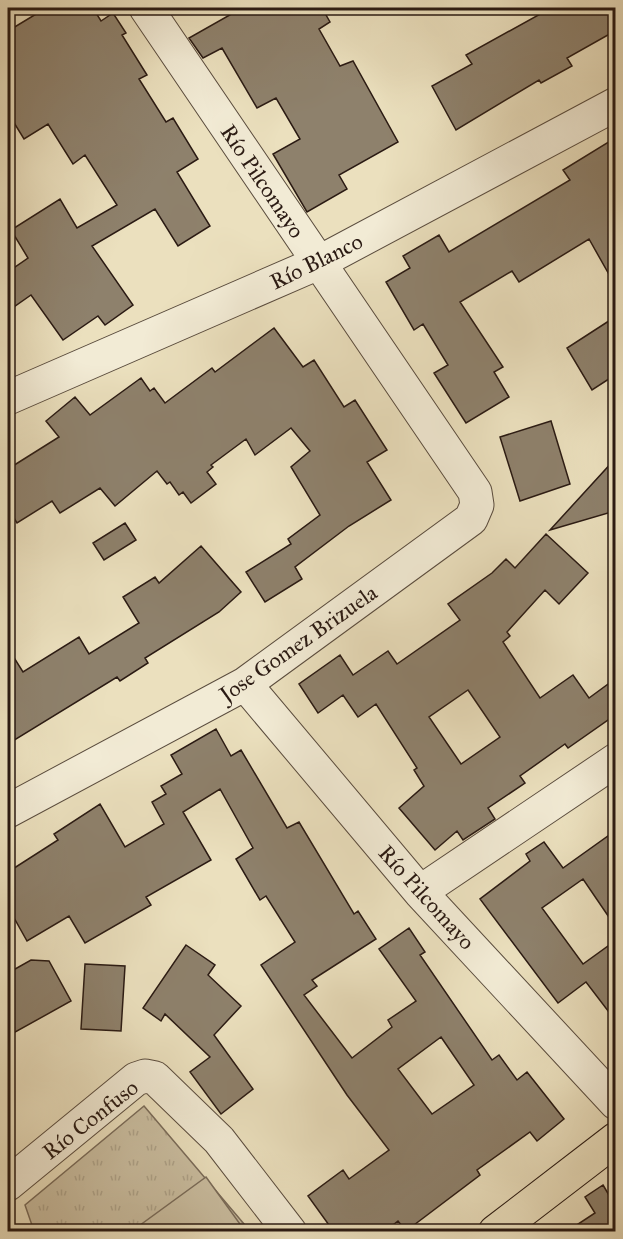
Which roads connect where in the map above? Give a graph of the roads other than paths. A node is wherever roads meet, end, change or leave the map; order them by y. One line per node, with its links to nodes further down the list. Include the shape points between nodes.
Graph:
1 (146, 8): 3 (street, Río Pilcomayo)
2 (615, 104): 3 (street, Río Blanco)
3 (318, 263): 4 (street, Río Blanco); 5 (street, Río Pilcomayo, via 476,492)
4 (8, 398)
5 (477, 505): 6 (street, Jose Gomez Brizuela, via 471,519)
6 (245, 684): 8 (street, Jose Gomez Brizuela); 9 (street, Río Pilcomayo)
7 (615, 760): 9 (street)
8 (8, 811)
9 (420, 892): 10 (street, Río Pilcomayo)
10 (615, 1103)
11 (615, 1139): 14 (main road)
12 (8, 1184): 13 (street, Río Confuso, via 136,1079 145,1076 155,1078 219,1140)
13 (290, 1232)
14 (495, 1232)

